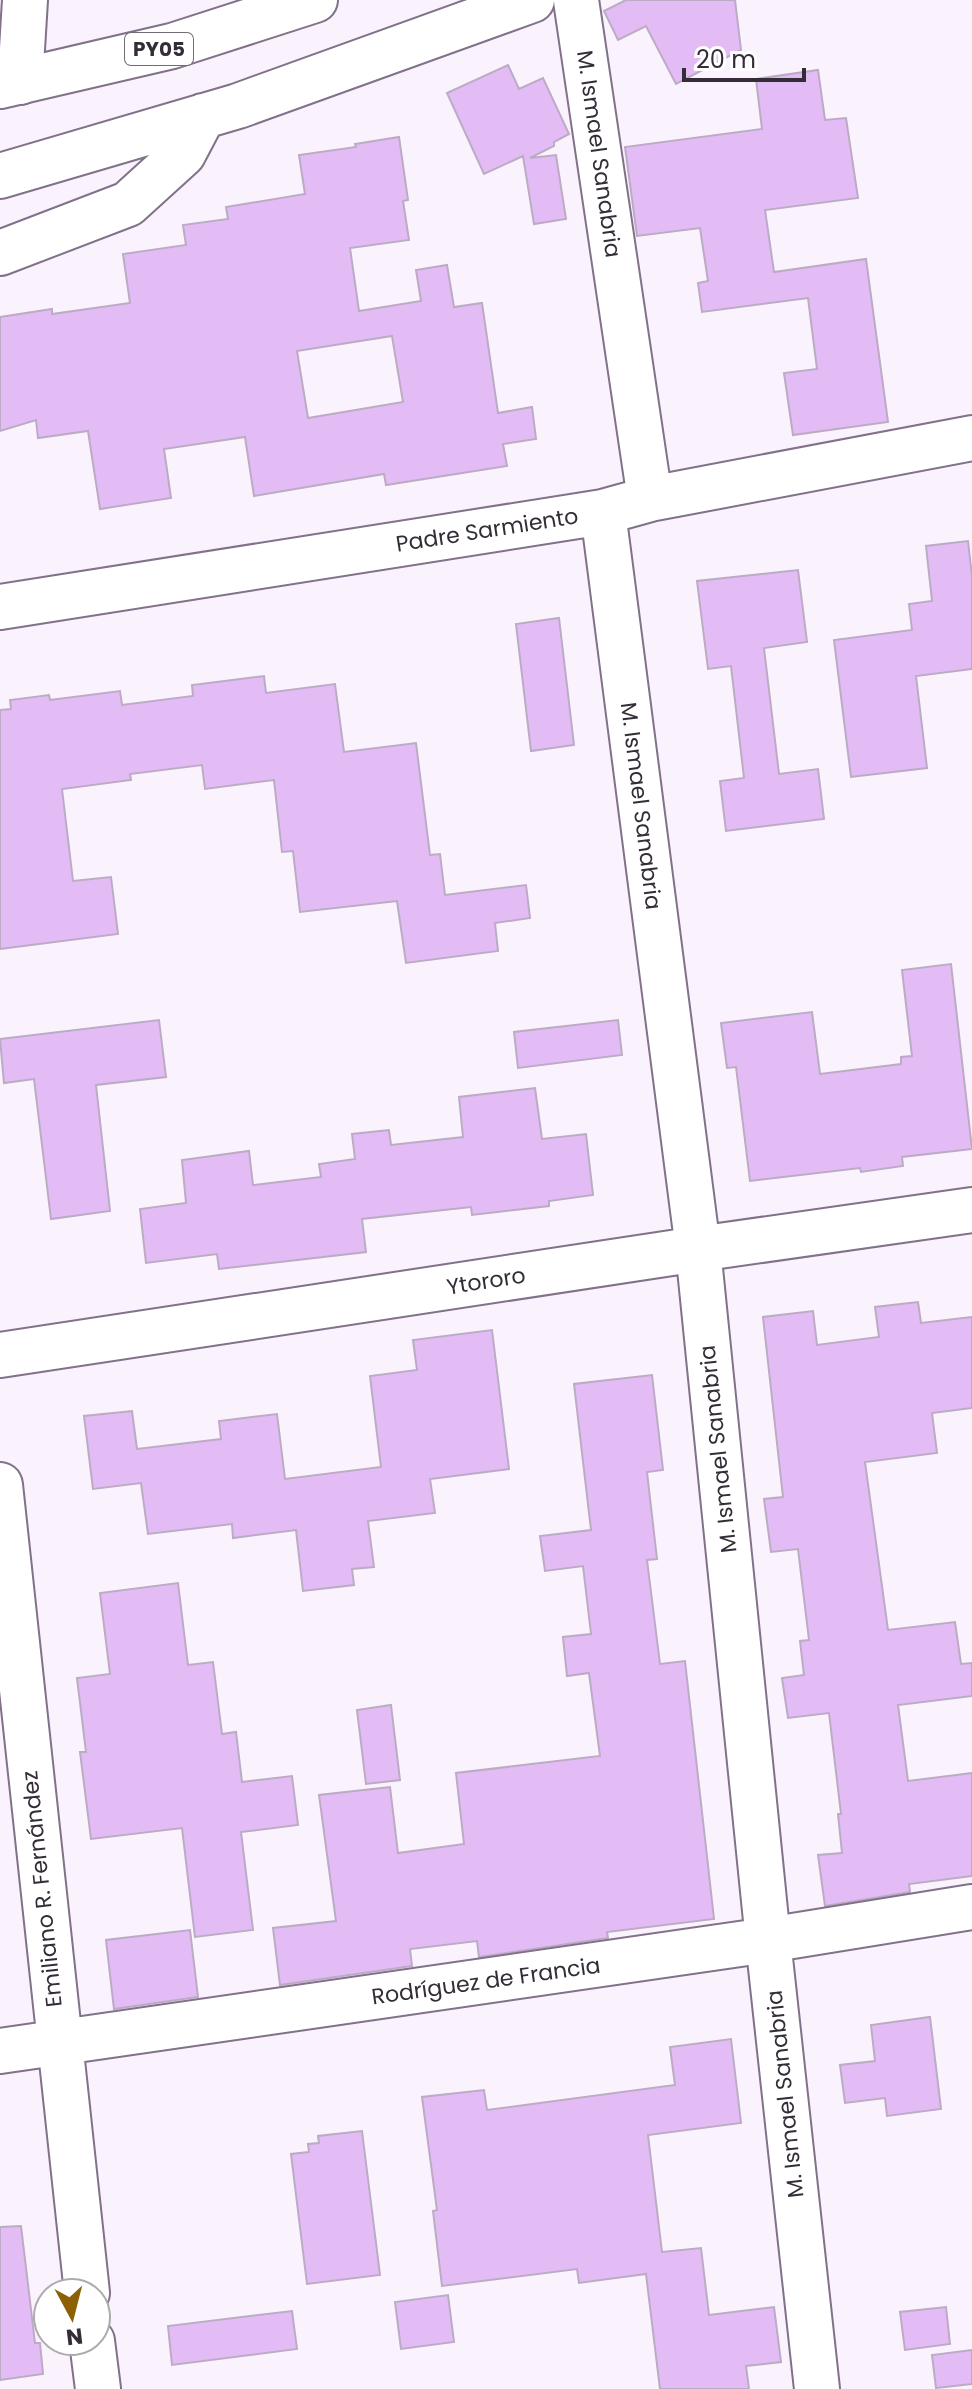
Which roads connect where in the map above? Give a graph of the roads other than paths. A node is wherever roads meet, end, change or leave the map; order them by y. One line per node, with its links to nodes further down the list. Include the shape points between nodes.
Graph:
1 (25, 0): 5 (main road)
2 (315, 0): 5 (main road, PY05, via 172,46)
3 (532, 0): 6 (main road)
4 (576, 0): 10 (main road, M. Ismael Sanabria)
5 (10, 84)
6 (203, 116): 7 (main road); 8 (main road, via 183,154 128,204)
7 (0, 176)
8 (0, 253)
9 (972, 438): 10 (main road, Padre Sarmiento)
10 (650, 499): 11 (main road, Padre Sarmiento)
11 (603, 512): 12 (main road, Padre Sarmiento); 14 (main road, M. Ismael Sanabria)
12 (0, 607)
13 (972, 1210): 14 (main road, Ytororo)
14 (698, 1249): 15 (main road, Ytororo); 18 (main road, M. Ismael Sanabria)
15 (0, 1355)
16 (0, 1485): 19 (main road, Emiliano R. Fernández)
17 (972, 1907): 18 (main road, Rodríguez de Francia)
18 (768, 1940): 19 (main road, Rodríguez de Francia); 24 (main road, M. Ismael Sanabria)
19 (59, 2043): 20 (main road, Rodríguez de Francia); 21 (main road, Emiliano R. Fernández)
20 (0, 2051)
21 (85, 2277)
22 (94, 2357): 23 (main road)
23 (98, 2389)
24 (817, 2389)

